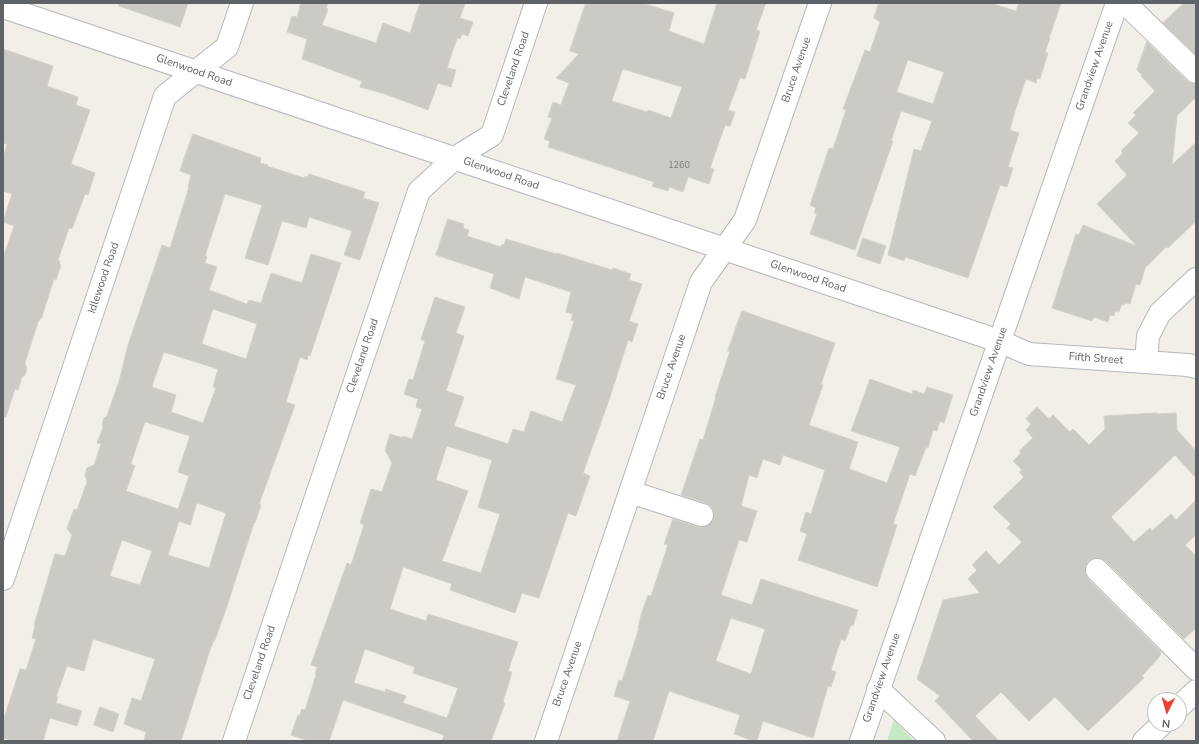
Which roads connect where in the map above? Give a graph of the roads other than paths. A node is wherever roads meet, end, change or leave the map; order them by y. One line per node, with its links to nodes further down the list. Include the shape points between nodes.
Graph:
1 (242, 3): 7 (street, Idlewood Road, via 227,47)
2 (536, 3): 9 (street, Cleveland Road, via 492,135)
3 (820, 3): 10 (street, Bruce Avenue, via 745,220)
4 (1117, 3): 12 (street, Grandview Avenue)
5 (1125, 3): 8 (street)
6 (3, 7): 7 (street, Glenwood Road)
7 (196, 71): 9 (street, Glenwood Road); 18 (street, Idlewood Road, via 165,96)
8 (1196, 72)
9 (455, 158): 10 (street, Glenwood Road); 24 (street, Cleveland Road, via 419,191)
10 (724, 249): 12 (street, Glenwood Road); 15 (street, Bruce Avenue, via 701,282)
11 (1196, 279): 13 (street, via 1160,313 1148,336)
12 (999, 341): 13 (street, Fifth Street, via 1029,354); 20 (street, Grandview Avenue)
13 (1146, 362): 14 (street, Fifth Street)
14 (1196, 367)
15 (630, 492): 16 (street); 25 (street, Bruce Avenue)
16 (702, 515)
17 (1097, 570): 19 (street)
18 (3, 579)
19 (1196, 669)
20 (878, 689): 26 (street, Grandview Avenue); 27 (street)
21 (1196, 691): 22 (street)
22 (1187, 699)
23 (1154, 732): 28 (street)
24 (234, 741)
25 (546, 741)
26 (861, 741)
27 (934, 741)
28 (1144, 741)

